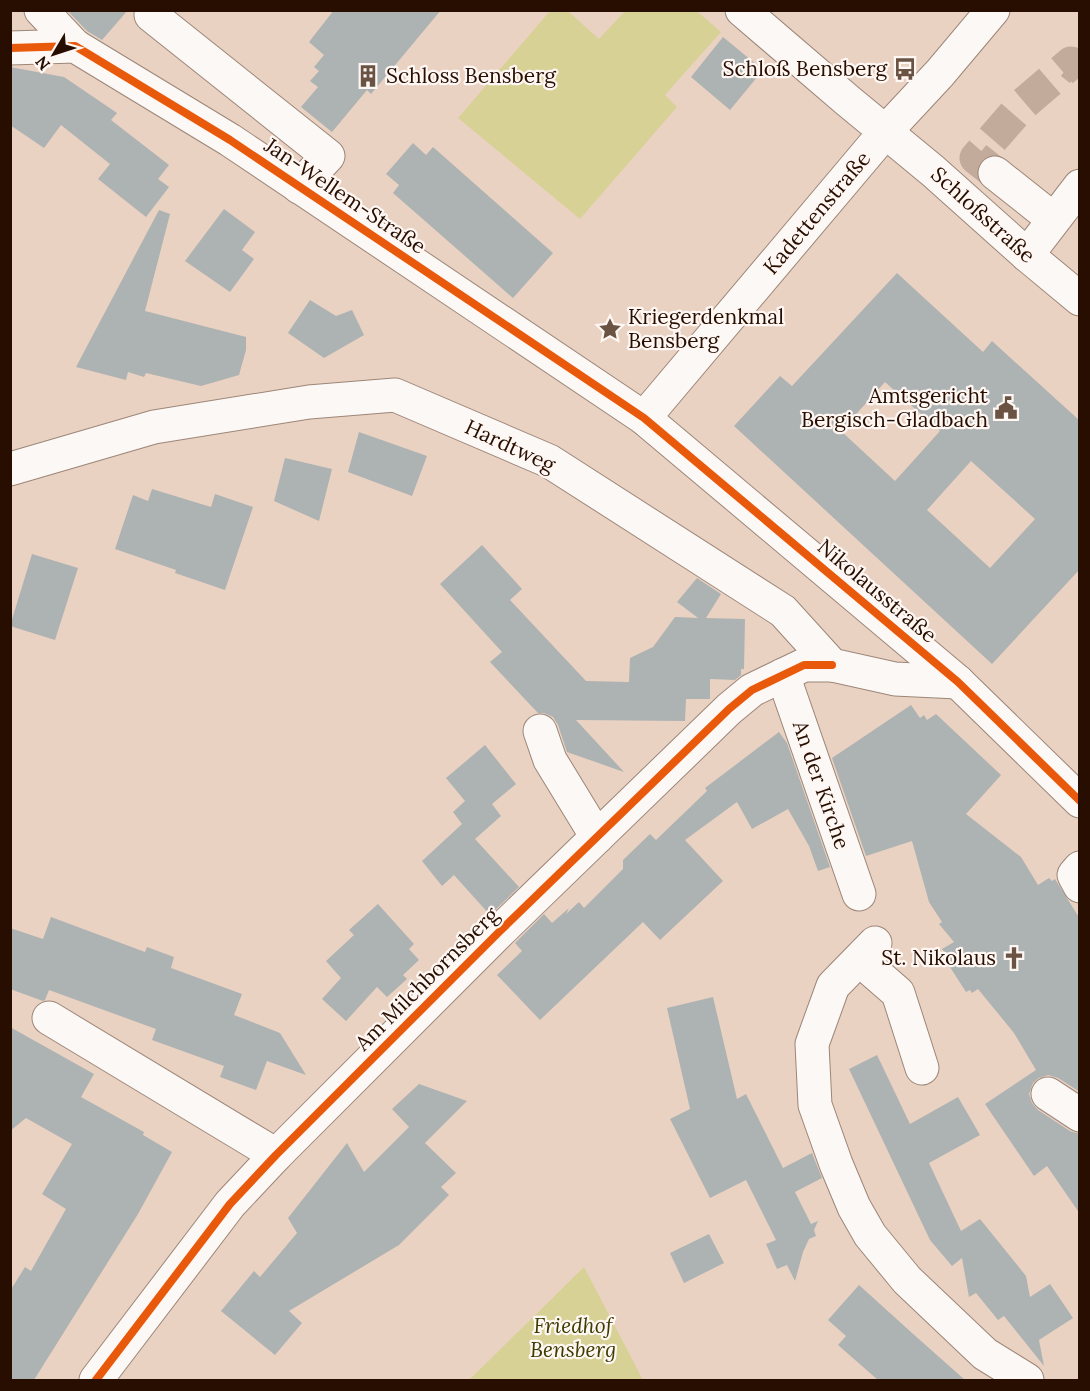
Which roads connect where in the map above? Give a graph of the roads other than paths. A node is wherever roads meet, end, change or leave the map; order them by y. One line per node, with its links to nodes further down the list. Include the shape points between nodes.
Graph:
1 (41, 10): 5 (street, Jan-Wellem-Straße)
2 (742, 10): 7 (street, Schloßstraße)
3 (993, 10): 7 (street, Kadettenstraße)
4 (151, 15): 10 (street, via 328,156)
5 (75, 46): 6 (street); 10 (street, Jan-Wellem-Straße, via 230,140)
6 (10, 48)
7 (886, 131): 12 (street, Schloßstraße); 14 (street, Kadettenstraße)
8 (995, 173): 11 (street)
9 (1080, 186): 11 (street)
10 (299, 188): 14 (street, Jan-Wellem-Straße)
11 (1053, 219): 12 (street)
12 (1027, 255): 13 (street, Schloßstraße)
13 (1080, 299)
14 (644, 418): 18 (street, Nikolausstraße)
15 (10, 469): 16 (street, Hardtweg, via 154,427 309,402 395,395 549,461 783,611)
16 (832, 665): 17 (street, Am Milchbornsberg, via 804,664); 18 (street, via 895,679)
17 (783, 675): 21 (street, Am Milchbornsberg, via 752,690 729,709); 24 (street, An der Kirche)
18 (958, 682): 20 (street, Nikolausstraße)
19 (540, 730): 21 (street, via 550,760)
20 (1080, 801)
21 (597, 837): 29 (street, Am Milchbornsberg)
22 (1080, 868): 23 (street, via 1074,875)
23 (1080, 886)
24 (859, 894)
25 (49, 1018): 29 (street)
26 (922, 1068): 31 (street, via 898,993 867,952 833,986 812,1044 815,1105 836,1164 870,1235 907,1280 985,1354)
27 (1048, 1094): 28 (street)
28 (1080, 1115)
29 (276, 1155): 30 (street, Am Milchbornsberg, via 230,1204)
30 (96, 1380)
31 (1027, 1380)

